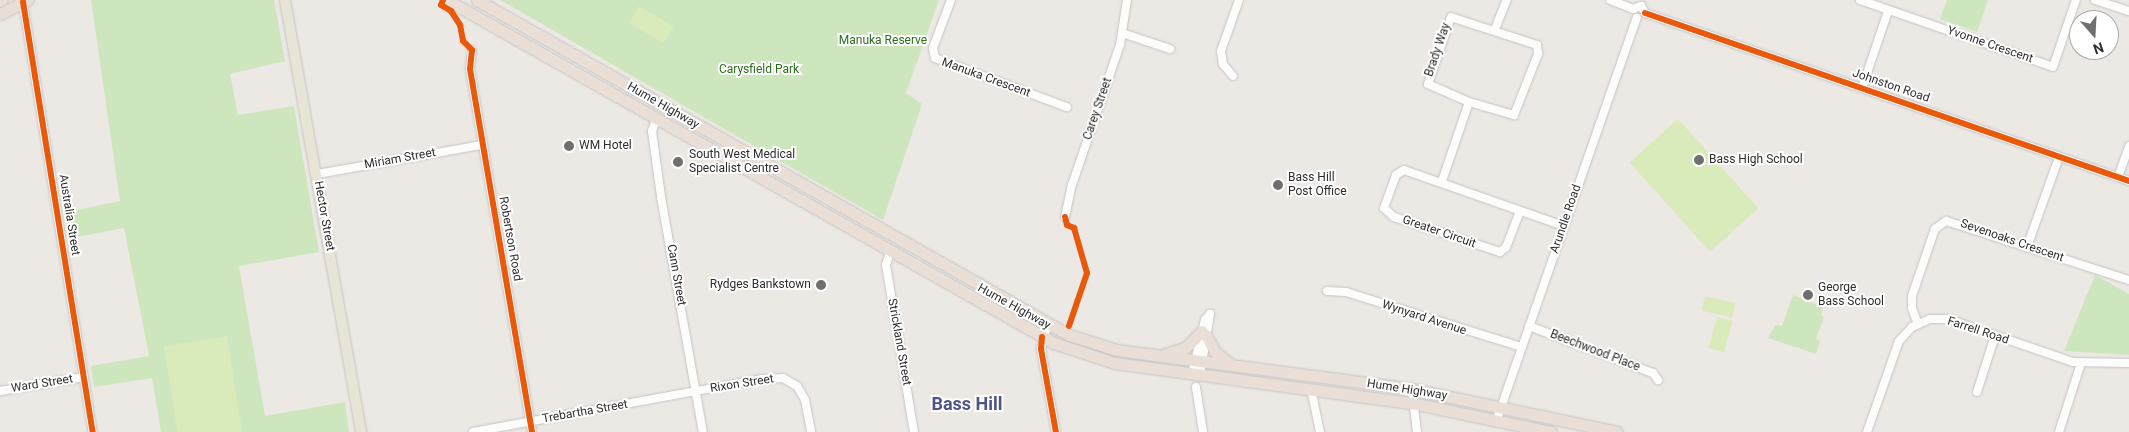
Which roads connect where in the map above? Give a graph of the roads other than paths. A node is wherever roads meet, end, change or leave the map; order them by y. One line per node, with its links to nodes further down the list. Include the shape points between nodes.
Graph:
1 (285, 0): 31 (main road, Hector Street)
2 (447, 0): 27 (highway, Hume Highway)
3 (477, 0): 43 (highway, Hume Highway)
4 (951, 0): 26 (street, Manuka Crescent, via 933,48 935,58)
5 (1127, 0): 20 (street, Carey Street)
6 (1239, 0): 23 (street, via 1221,51 1222,64)
7 (1507, 0): 19 (street)
8 (1610, 0): 13 (street)
9 (1860, 0): 14 (street, Yvonne Crescent)
10 (2076, 0): 14 (street, Yvonne Crescent, via 2053,67)
11 (2095, 0): 15 (street)
12 (25, 1): 17 (highway); 55 (street, Australia Street)
13 (1632, 8): 16 (street, Johnston Road, via 1641,6); 18 (street, via 1632,14)
14 (1888, 10): 24 (street)
15 (2129, 11)
16 (1645, 13): 18 (street); 24 (street, Johnston Road)
17 (0, 14)
18 (1637, 18): 37 (street, Arundle Road)
19 (1495, 29): 25 (street, Brady Way, via 1456,16 1447,21 1428,84); 25 (street, via 1534,42 1539,49 1518,111 1509,116)
20 (1122, 33): 21 (street); 36 (street, Carey Street, via 1072,184)
21 (1170, 49)
22 (472, 50): 28 (street, Robertson Road, via 470,69)
23 (1233, 76)
24 (1862, 88): 30 (street, Johnston Road)
25 (1469, 102): 34 (street)
26 (1067, 107)
27 (656, 119): 39 (highway, Hume Highway); 61 (street, Cann Street, via 652,130 654,147)
28 (482, 145): 31 (street, Miriam Street); 65 (street, Robertson Road)
29 (2129, 146): 32 (street)
30 (2059, 156): 32 (street, Johnston Road); 38 (street)
31 (317, 174): 67 (main road, Hector Street)
32 (2118, 177): 33 (street, Johnston Road)
33 (2129, 181)
34 (1442, 182): 35 (street, Greater Circuit); 35 (street, Greater Circuit, via 1404,170 1399,172 1384,208 1386,212 1500,252 1506,247)
35 (1520, 211): 37 (street, Greater Circuit)
36 (1065, 217)
37 (1564, 226): 44 (street, Arundle Road)
38 (2028, 247): 40 (street, Sevenoaks Crescent); 42 (street, Sevenoaks Crescent, via 1953,220 1939,224 1912,300)
39 (890, 252): 47 (highway, Hume Highway); 72 (street, Strickland Street, via 886,265)
40 (2129, 280)
41 (1327, 291): 48 (street, Wynyard Avenue, via 1346,292)
42 (1918, 324): 46 (street, Farrell Road, via 1948,319); 79 (street, via 1903,335 1896,348)
43 (1048, 326): 47 (street); 49 (highway, Hume Highway, via 1095,344)
44 (1529, 326): 48 (street, Arundle Road); 56 (street, Beechwood Place, via 1652,373)
45 (1204, 333): 49 (highway, via 1185,348); 50 (street); 53 (highway, via 1215,352)
46 (1995, 336): 51 (street, Farrell Road); 62 (street)
47 (1042, 338): 54 (highway, Hume Highway, via 1115,363); 73 (street)
48 (1521, 347): 64 (street, Arundle Road)
49 (1161, 356): 50 (highway, Hume Highway)
50 (1198, 360): 53 (highway, Hume Highway); 54 (street)
51 (2081, 363): 52 (street, Farrell Road); 80 (street)
52 (2129, 363)
53 (1230, 364): 59 (highway, Hume Highway)
54 (1196, 374): 58 (highway, Hume Highway)
55 (84, 377): 60 (street, Ward Street); 66 (street, Australia Street)
56 (1658, 380)
57 (1196, 387): 74 (street)
58 (1311, 388): 63 (highway, Hume Highway); 75 (street)
59 (1412, 389): 63 (street); 64 (highway, Hume Highway)
60 (0, 390)
61 (697, 392): 65 (street, Trebartha Street); 70 (street, Cann Street); 71 (street, Rixon Street, via 783,378 797,386 806,400)
62 (1977, 392)
63 (1412, 403): 64 (highway, Hume Highway); 76 (street)
64 (1498, 414): 77 (highway, Hume Highway); 78 (highway, Hume Highway)
65 (530, 422): 68 (street, Trebartha Street); 69 (street, Robertson Road)
66 (93, 432)
67 (361, 432)
68 (473, 432)
69 (532, 432)
70 (703, 432)
71 (811, 432)
72 (914, 432)
73 (1056, 432)
74 (1203, 432)
75 (1320, 432)
76 (1417, 432)
77 (1551, 432)
78 (1617, 432)
79 (1867, 432)
80 (2059, 432)

